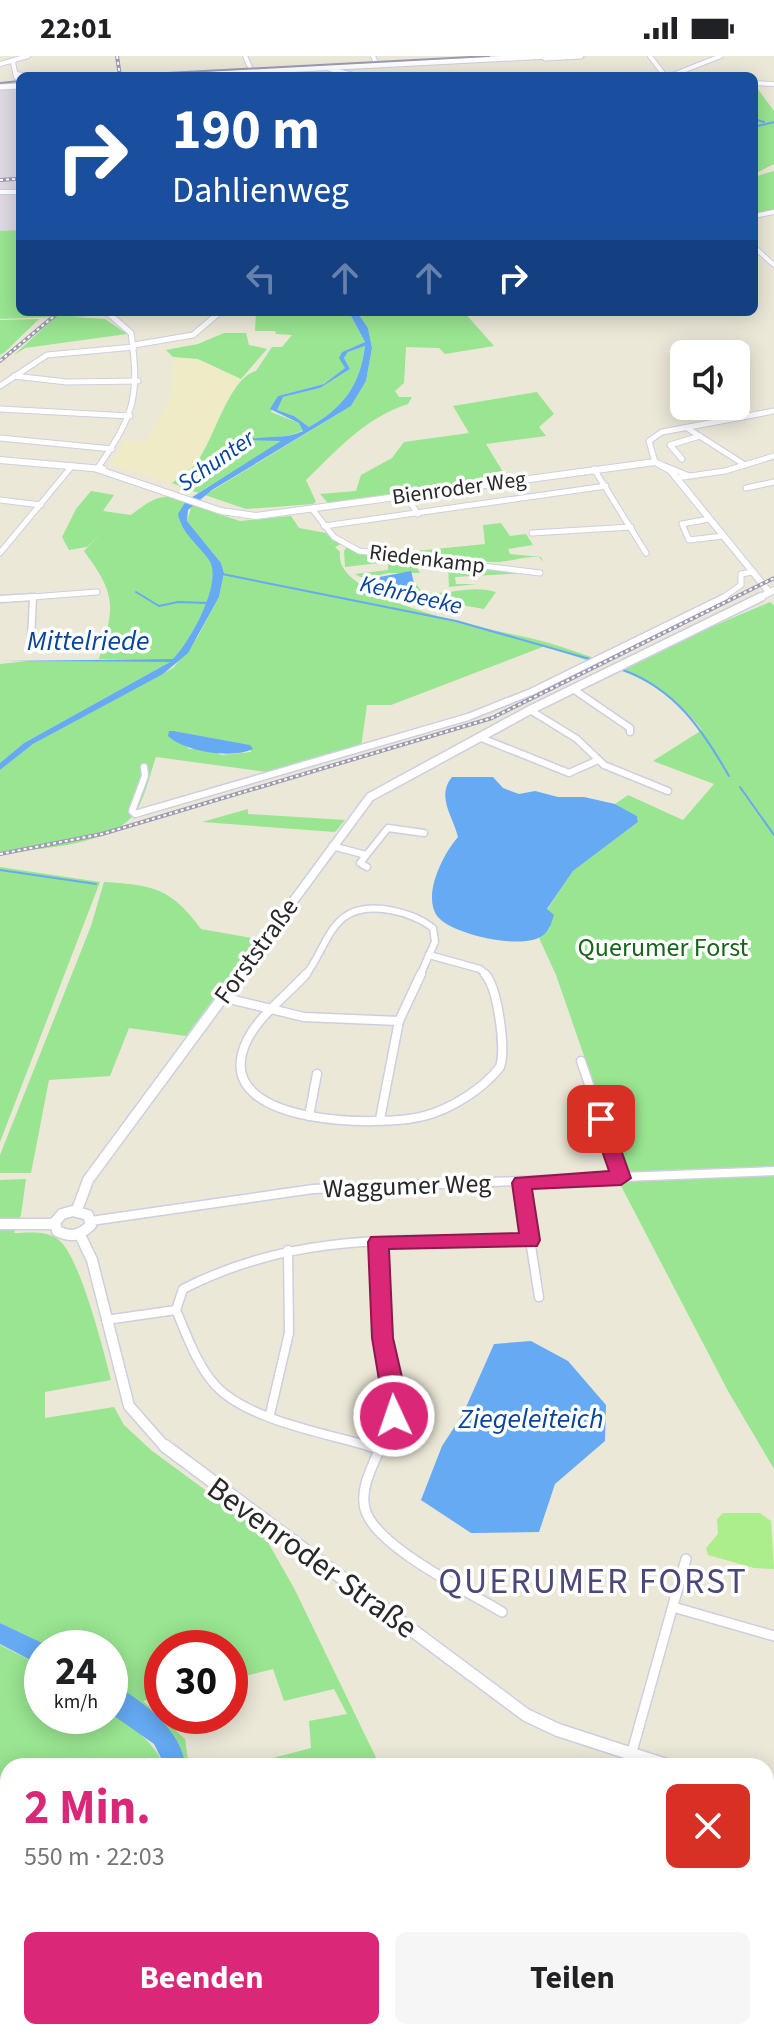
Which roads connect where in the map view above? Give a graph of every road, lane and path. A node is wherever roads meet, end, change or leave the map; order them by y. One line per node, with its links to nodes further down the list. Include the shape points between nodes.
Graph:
1 (28, 56): 6 (street)
2 (550, 56): 10 (main road)
3 (581, 56): 8 (main road)
4 (650, 56): 13 (street)
5 (721, 56): 14 (street)
6 (13, 62): 7 (street); 9 (street)
7 (0, 64)
8 (332, 70): 11 (main road); 12 (street)
9 (17, 72)
10 (283, 72)
11 (291, 72)
12 (340, 72)
13 (664, 72)
14 (679, 72)
15 (768, 251): 16 (street)
16 (760, 252): 17 (street)
17 (774, 265)
18 (112, 316): 20 (street, via 128,330)
19 (217, 316): 20 (street, via 193,335)
20 (134, 344): 21 (street, via 49,355); 22 (street)
21 (14, 376): 22 (street, via 56,382); 23 (street)
22 (138, 381): 26 (street)
23 (0, 386)
24 (0, 409): 26 (street)
25 (774, 411): 27 (street)
26 (130, 416): 30 (street)
27 (687, 428): 28 (street); 34 (street, via 652,437)
28 (700, 436): 32 (street, via 670,445); 35 (street)
29 (0, 438): 30 (street)
30 (112, 449): 38 (street)
31 (774, 456): 35 (street)
32 (682, 459)
33 (0, 460): 36 (main road, Bienroder Weg)
34 (655, 462): 37 (main road); 39 (main road, Bienroder Weg)
35 (745, 465): 40 (street)
36 (72, 466): 38 (main road, Bienroder Weg); 47 (street)
37 (665, 466): 40 (street); 41 (main road)
38 (97, 469): 48 (main road, Bienroder Weg, via 131,474 234,514)
39 (594, 469): 43 (street); 45 (main road, Bienroder Weg)
40 (689, 476): 41 (street)
41 (676, 478): 50 (main road)
42 (774, 482): 44 (street)
43 (606, 486): 49 (street); 52 (street)
44 (746, 488)
45 (406, 496): 48 (main road, Bienroder Weg); 49 (street)
46 (0, 500): 47 (street)
47 (41, 505): 56 (street)
48 (312, 509): 51 (street, Riedenkamp)
49 (418, 514): 51 (street)
50 (709, 519): 54 (main road); 54 (street, via 682,524 689,540)
51 (324, 526): 60 (street, Riedenkamp, via 359,551)
52 (631, 527): 53 (street); 58 (street)
53 (532, 533)
54 (723, 536): 59 (main road)
55 (0, 541): 56 (street)
56 (10, 542): 57 (street)
57 (0, 553)
58 (646, 553)
59 (752, 572): 62 (main road); 71 (street, via 741,574 734,592 531,692 468,717 132,813)
60 (540, 573)
61 (97, 592): 63 (street)
62 (772, 593): 66 (main road, Forststraße)
63 (33, 596): 64 (street); 65 (street)
64 (0, 599)
65 (31, 639)
66 (573, 689): 67 (main road, Forststraße); 68 (street)
67 (530, 710): 69 (main road, Forststraße); 70 (street, via 591,746)
68 (630, 732)
69 (479, 737): 70 (street, via 572,773); 74 (main road, Forststraße, via 374,793)
70 (598, 760): 72 (street)
71 (144, 767)
72 (668, 791)
73 (424, 833): 75 (street, via 393,826)
74 (332, 846): 75 (street); 78 (main road, Forststraße)
75 (366, 855): 76 (street, via 360,863)
76 (367, 867)
77 (429, 955): 79 (street, via 435,933 423,920 388,912 350,914 307,974); 80 (street); 84 (street, via 480,969 489,977 501,1064 491,1077 439,1110 409,1119)
78 (221, 997): 79 (street); 88 (main road, Forststraße, via 88,1180)
79 (271, 1011): 80 (street); 83 (street, via 245,1046 241,1077 264,1102)
80 (399, 1021): 84 (street)
81 (581, 1061): 86 (street)
82 (317, 1074): 83 (street)
83 (309, 1116): 84 (street)
84 (380, 1119)
85 (774, 1171): 86 (street, Waggumer Weg)
86 (621, 1178): 87 (street, Waggumer Weg)
87 (521, 1183): 89 (street, Waggumer Weg, via 313,1189); 93 (street)
88 (77, 1210): 89 (main road); 91 (main road, via 62,1214)
89 (91, 1221): 92 (main road)
90 (0, 1224): 91 (main road)
91 (55, 1224): 92 (main road, via 63,1235)
92 (80, 1235): 98 (main road, Bevenroder Straße, via 92,1260)
93 (530, 1240): 94 (street); 96 (street)
94 (378, 1242): 95 (street); 100 (street, via 383,1338 396,1399)
95 (288, 1250): 97 (street, via 207,1276 183,1289); 99 (street, via 289,1333)
96 (539, 1297)
97 (176, 1310): 98 (street); 99 (street, via 192,1346 225,1394)
98 (106, 1320): 105 (main road, Bevenroder Straße, via 129,1406 168,1450 526,1715)
99 (270, 1414): 100 (street)
100 (381, 1450): 103 (street, via 364,1499 375,1527 393,1544)
101 (686, 1559): 102 (street)
102 (673, 1607): 104 (street); 106 (street)
103 (502, 1612)
104 (774, 1636)
105 (624, 1758)
106 (630, 1758)

